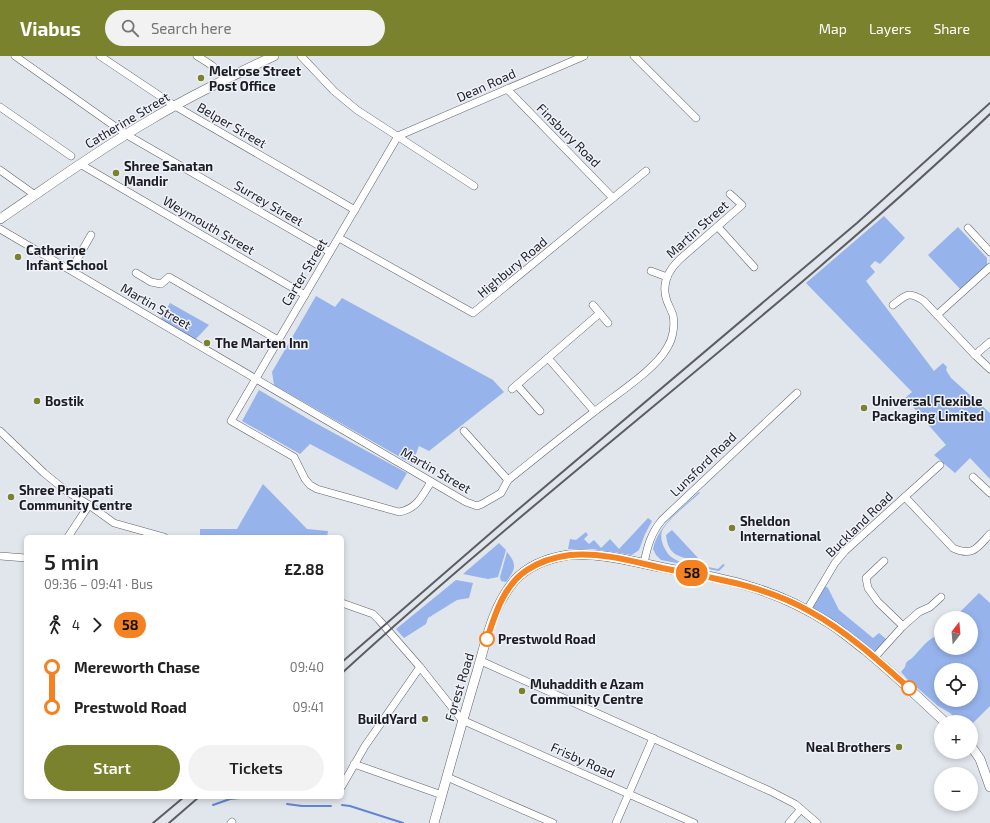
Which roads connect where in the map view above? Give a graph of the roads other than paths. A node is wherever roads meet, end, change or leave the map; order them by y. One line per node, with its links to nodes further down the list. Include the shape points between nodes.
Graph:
1 (15, 56): 13 (street, Surrey Street)
2 (100, 56): 10 (street, Belper Street)
3 (197, 56): 8 (street)
4 (274, 56): 8 (street, Catherine Street)
5 (301, 56): 14 (street, via 334,91 357,110)
6 (584, 56): 9 (street, Dean Road)
7 (634, 56): 12 (street)
8 (225, 79): 10 (street, Catherine Street)
9 (507, 89): 14 (street, Dean Road); 22 (street, Finsbury Road)
10 (175, 106): 13 (street, Catherine Street); 23 (street, Belper Street)
11 (0, 107): 15 (street)
12 (696, 118)
13 (127, 134): 16 (street, Catherine Street); 30 (street, Surrey Street)
14 (398, 136): 19 (street); 23 (street, Carter Street)
15 (70, 156)
16 (80, 164): 21 (street, Catherine Street); 38 (street, Weymouth Street)
17 (0, 170): 21 (street)
18 (646, 171): 22 (street, Highbury Road)
19 (474, 186)
20 (730, 194): 25 (street, Martin Street, via 742,205)
21 (35, 195): 24 (street, Catherine Street)
22 (614, 198): 29 (street, Highbury Road, via 474,313)
23 (355, 210): 29 (street, Carter Street)
24 (0, 219)
25 (718, 227): 32 (street); 37 (street, Martin Street, via 671,268)
26 (968, 228): 31 (street)
27 (0, 229): 34 (street, Martin Street)
28 (91, 235): 34 (street)
29 (339, 238): 30 (street, Carter Street)
30 (330, 252): 38 (street, Carter Street)
31 (990, 252)
32 (754, 267)
33 (990, 267): 42 (street)
34 (71, 270): 49 (street, Martin Street)
35 (651, 272): 37 (street)
36 (136, 273): 44 (street, via 151,282 161,284 169,277)
37 (666, 277): 52 (street, Martin Street, via 666,296 673,324 667,349 652,367)
38 (305, 295): 44 (street, Carter Street)
39 (593, 305): 41 (street)
40 (893, 305): 42 (street, via 906,295 915,295)
41 (600, 313): 43 (street); 47 (street)
42 (937, 315): 46 (street)
43 (608, 323)
44 (278, 340): 49 (street, Carter Street)
45 (990, 342): 46 (street)
46 (975, 355): 48 (street)
47 (548, 358): 51 (street, via 514,387); 52 (street)
48 (990, 369)
49 (256, 379): 58 (street, Martin Street); 58 (street, Carter Street, via 231,421 294,457 310,485 399,512 406,511 418,503)
50 (797, 393): 68 (street, Lunsford Road, via 662,520 654,530)
51 (540, 411)
52 (594, 411): 57 (street, Martin Street)
53 (0, 431): 61 (street, via 44,473)
54 (464, 431): 57 (street)
55 (940, 465): 60 (street, Buckland Road)
56 (973, 477): 59 (street)
57 (508, 480): 58 (street, Martin Street, via 501,493 478,506)
58 (431, 482)
59 (990, 493)
60 (905, 497): 62 (street, via 953,548 961,552 975,550); 71 (street, Buckland Road, via 835,562)
61 (89, 505): 63 (street); 64 (street, via 114,523)
62 (990, 534)
63 (69, 535)
64 (157, 535)
65 (0, 556): 66 (street)
66 (24, 558)
67 (884, 561): 72 (street, via 866,578 868,588 878,602)
68 (644, 564): 71 (street, via 747,585); 74 (street, Forest Road, via 608,557 570,555 554,558 528,569 514,582 502,601)
69 (941, 597): 72 (street)
70 (344, 604): 75 (street, via 373,614)
71 (807, 610): 73 (street, via 830,623)
72 (903, 626): 73 (street)
73 (874, 658): 76 (street)
74 (480, 661): 77 (street, Forest Road); 78 (street)
75 (420, 667): 77 (street); 80 (street)
76 (938, 715)
77 (462, 720): 81 (street, Forest Road); 84 (street, Frisby Road)
78 (653, 738): 84 (street); 86 (street, via 770,791)
79 (978, 757): 83 (street)
80 (354, 764): 82 (street); 85 (street)
81 (447, 777): 85 (street, Forest Road); 88 (street)
82 (344, 782)
83 (990, 787)
84 (628, 794): 89 (street); 90 (street, Frisby Road)
85 (442, 795): 87 (street, Forest Road)
86 (801, 809): 91 (street); 92 (street)
87 (434, 823)
88 (554, 823)
89 (616, 823)
90 (694, 823)
91 (789, 823)
92 (817, 823)

